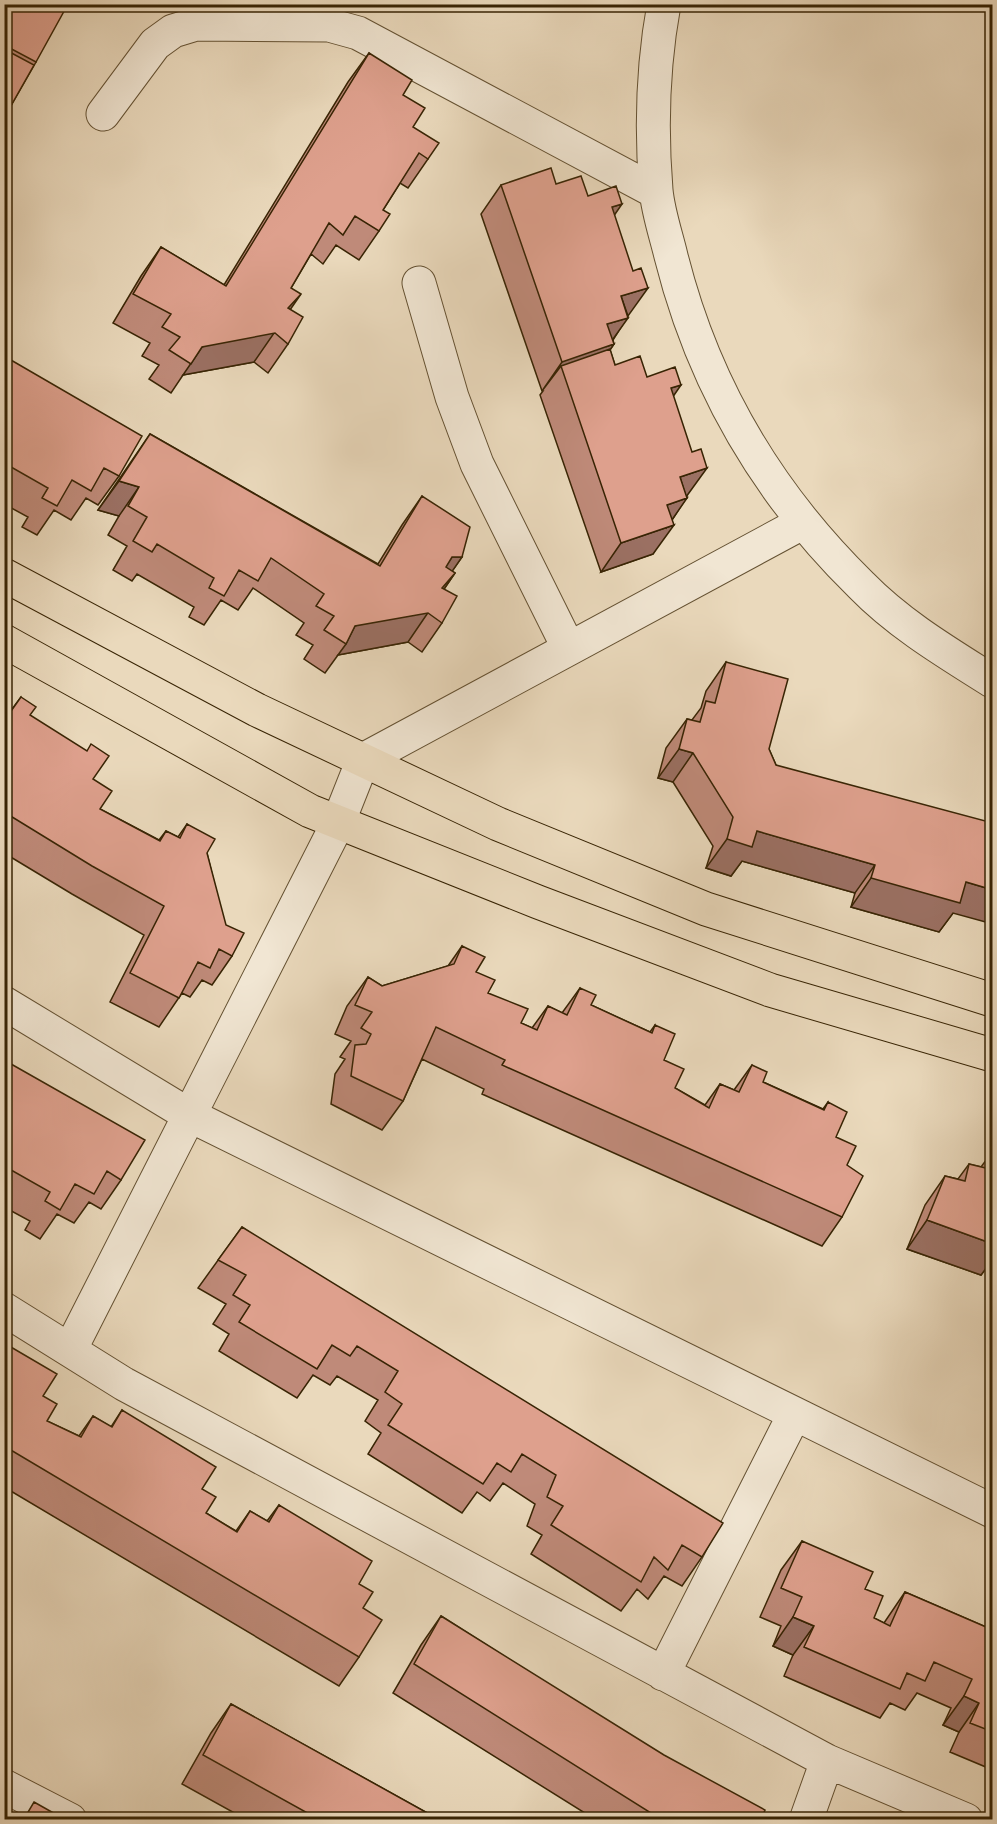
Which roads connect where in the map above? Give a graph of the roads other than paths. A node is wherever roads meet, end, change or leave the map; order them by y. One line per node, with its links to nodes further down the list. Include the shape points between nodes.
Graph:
1 (664, 4): 3 (street, via 654,120)
2 (103, 114): 3 (street, via 155,44 173,31 196,24 329,25 358,33)
3 (656, 192): 5 (street, via 680,292 711,374 751,452)
4 (419, 283): 8 (street, via 452,396 477,464)
5 (802, 523): 8 (street); 9 (street, via 862,586 929,642)
6 (4, 575): 10 (main road, via 257,710)
7 (4, 641): 11 (main road)
8 (568, 647): 10 (street)
9 (993, 681)
10 (363, 760): 11 (street); 12 (main road, via 498,824 706,909)
11 (338, 823): 14 (main road, via 770,990); 15 (street)
12 (993, 1000)
13 (4, 1003): 15 (street)
14 (993, 1054)
15 (189, 1115): 17 (street); 18 (street)
16 (4, 1309): 17 (street)
17 (70, 1350): 20 (street, via 124,1384)
18 (794, 1415): 19 (street); 20 (street)
19 (993, 1511)
20 (663, 1674): 21 (street)
21 (827, 1761): 24 (street); 25 (street)
22 (4, 1786): 23 (street)
23 (70, 1820)
24 (806, 1820)
25 (966, 1820)

